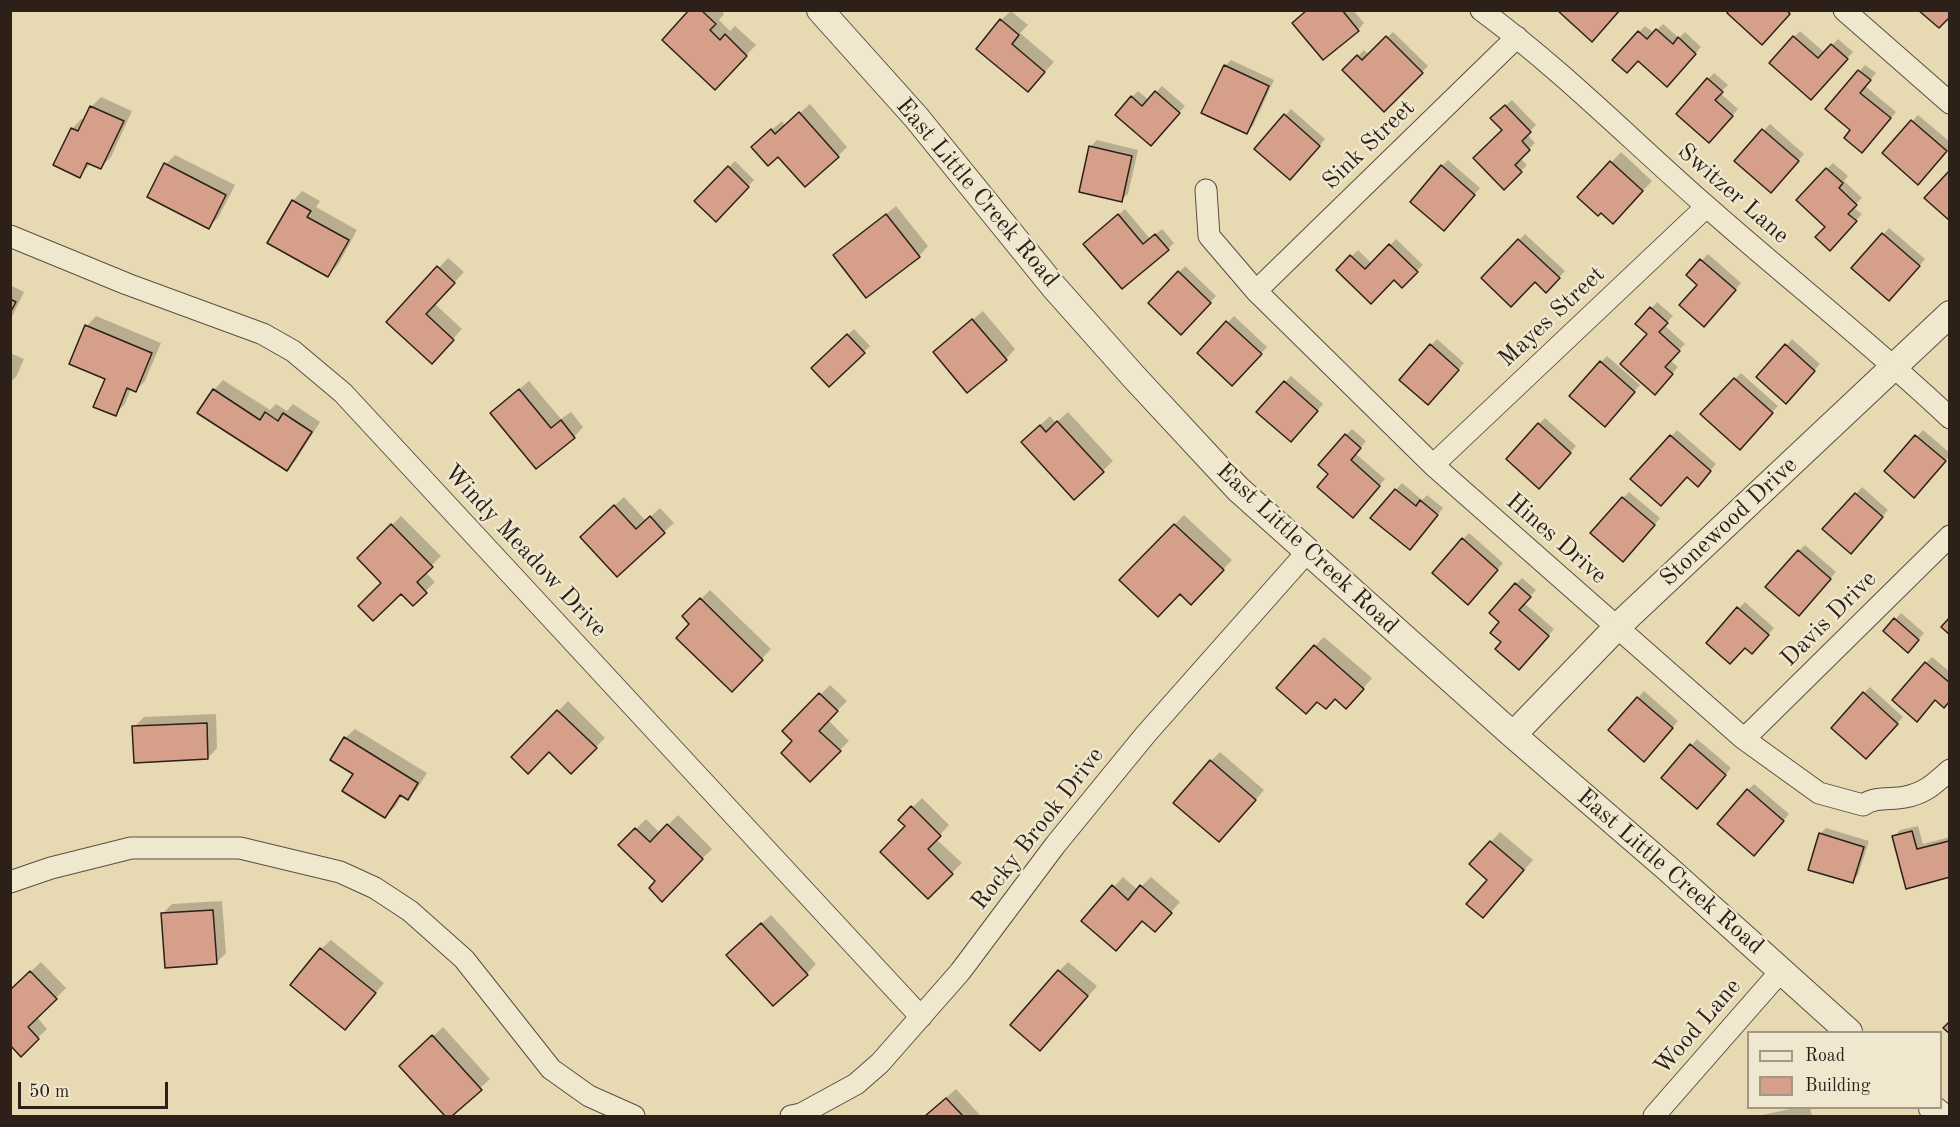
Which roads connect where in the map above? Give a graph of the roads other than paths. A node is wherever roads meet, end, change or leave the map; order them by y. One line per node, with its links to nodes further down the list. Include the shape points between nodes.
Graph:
1 (820, 10): 15 (street, East Little Creek Road, via 916,117 1134,377 1238,489)
2 (1481, 10): 4 (street, Switzer Lane)
3 (1844, 10): 5 (street)
4 (1517, 37): 7 (street, Switzer Lane); 9 (street, Sink Street)
5 (1950, 103)
6 (1206, 190): 9 (street, Hines Drive, via 1209,236)
7 (1706, 207): 11 (street, Switzer Lane); 13 (street, Mayes Street)
8 (10, 236): 22 (street, Windy Meadow Drive, via 263,334 293,351 343,393)
9 (1256, 291): 13 (street, Hines Drive)
10 (1950, 314): 11 (street, Stonewood Drive)
11 (1896, 366): 12 (street, Switzer Lane); 16 (street, Stonewood Drive)
12 (1950, 418)
13 (1432, 465): 16 (street, Hines Drive)
14 (1950, 536): 18 (street, Davis Drive)
15 (1308, 551): 17 (street, East Little Creek Road); 22 (street, Rocky Brook Drive, via 1146,734)
16 (1618, 626): 17 (street, Stonewood Drive); 18 (street, Hines Drive)
17 (1513, 735): 21 (street, East Little Creek Road)
18 (1744, 739): 19 (street, Hines Drive, via 1819,793 1863,805 1870,800 1905,797 1927,790)
19 (1950, 770)
20 (10, 882): 24 (street, via 131,848 240,848 340,872 375,888 410,911 464,958 551,1069 589,1096)
21 (1781, 971): 23 (street, East Little Creek Road); 26 (street, Wood Lane)
22 (921, 1017): 25 (street, Rocky Brook Drive, via 856,1084)
23 (1848, 1031)
24 (634, 1116)
25 (791, 1116)
26 (1654, 1116)

